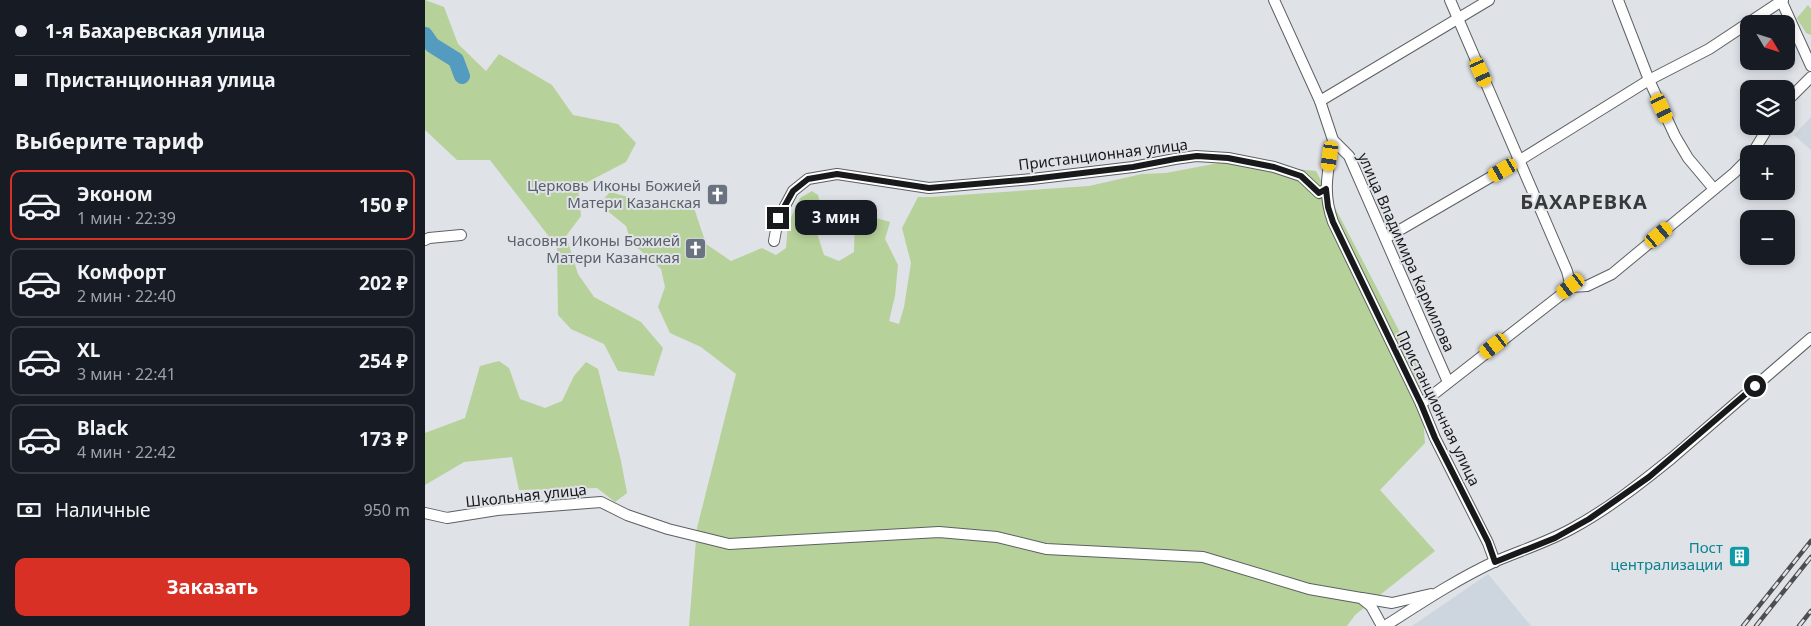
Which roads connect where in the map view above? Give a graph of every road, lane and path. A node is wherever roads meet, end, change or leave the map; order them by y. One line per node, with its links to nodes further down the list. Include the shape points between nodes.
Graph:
1 (1274, 0): 11 (street, улица Владимира Кармилова)
2 (1450, 0): 6 (street)
3 (1489, 0): 6 (street)
4 (1618, 0): 9 (street)
5 (1782, 0): 7 (street); 9 (street, via 1709,49)
6 (1458, 18): 11 (street); 13 (street)
7 (1811, 66)
8 (1811, 77): 10 (street)
9 (1649, 80): 13 (street); 16 (street, via 1682,149)
10 (1795, 93)
11 (1319, 101): 12 (street, улица Владимира Кармилова)
12 (1333, 140): 15 (street); 18 (street, улица Владимира Кармилова, via 1349,156)
13 (1520, 160): 18 (street); 21 (street)
14 (1740, 167): 16 (street)
15 (1326, 189): 20 (street, Пристанционная улица, via 1319,193 1301,176 1274,167 1197,156 1041,178 929,188 837,174 808,179 793,191 778,218); 24 (street, Пристанционная улица, via 1333,222)
16 (1714, 189): 21 (street, via 1612,274 1587,286)
17 (461, 235): 19 (street)
18 (1386, 238): 23 (street, улица Владимира Кармилова)
19 (425, 240)
20 (774, 241)
21 (1571, 286): 23 (street)
22 (1811, 338): 26 (street, via 1649,477 1574,528)
23 (1448, 382): 24 (street)
24 (1421, 404): 26 (street, Пристанционная улица)
25 (425, 513): 28 (street, Школьная улица, via 447,518 497,510 601,502 668,529 729,544 939,532 997,537 1046,549 1203,557 1309,589)
26 (1495, 562): 27 (street)
27 (1440, 592): 28 (street, Школьная улица, via 1392,603); 29 (street)
28 (1361, 598): 29 (street, via 1371,606)
29 (1383, 626)

